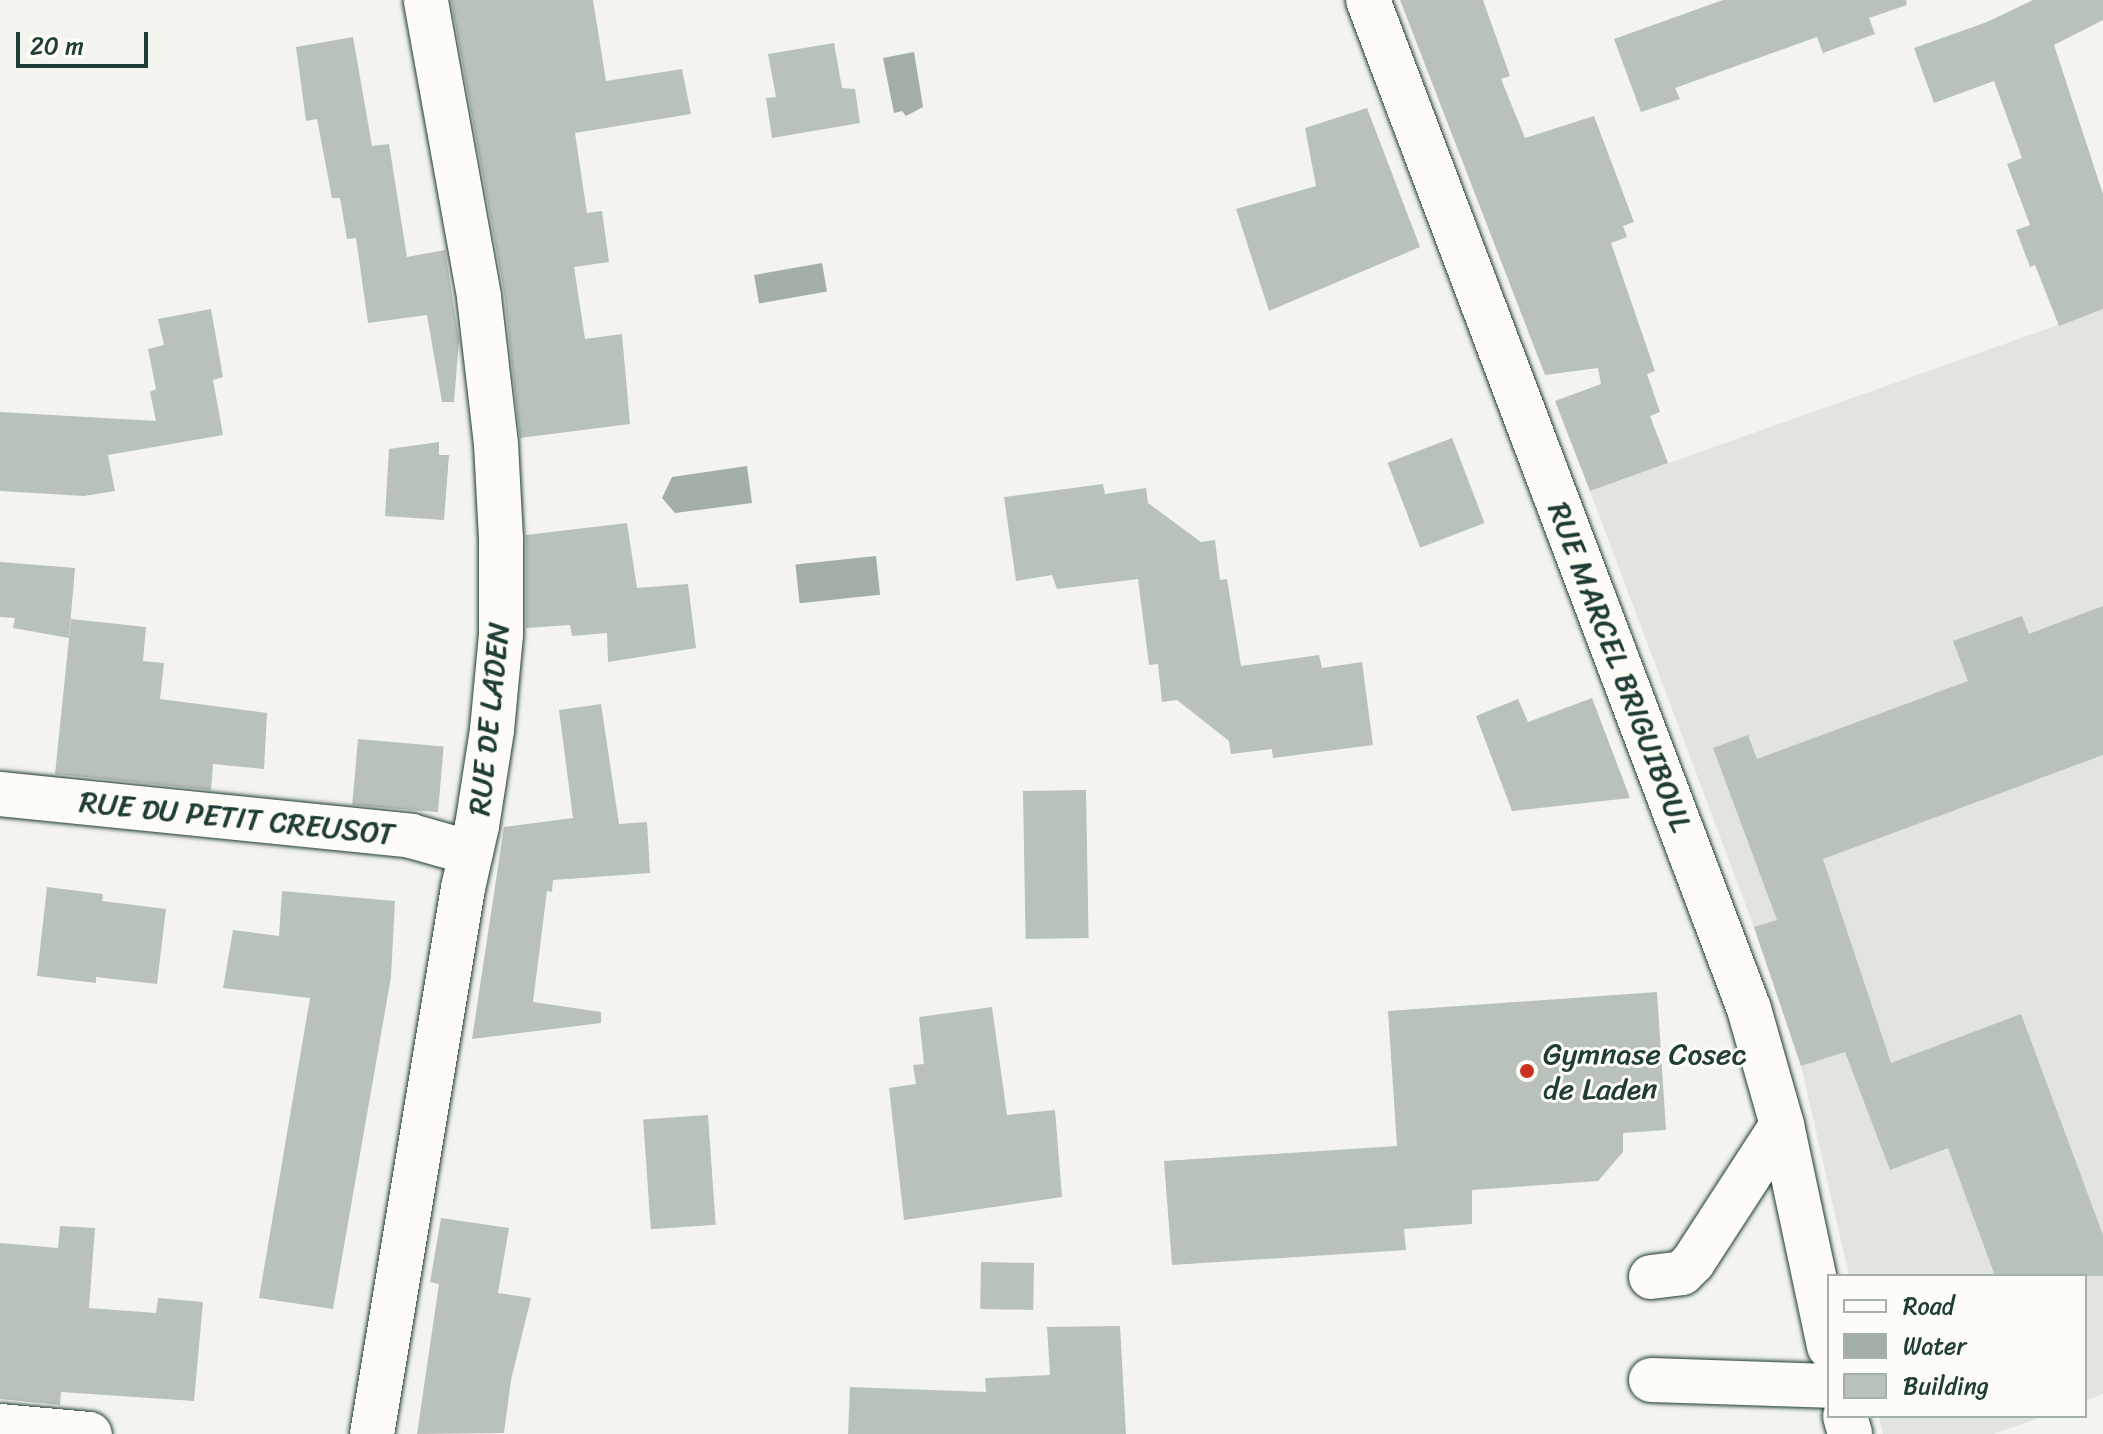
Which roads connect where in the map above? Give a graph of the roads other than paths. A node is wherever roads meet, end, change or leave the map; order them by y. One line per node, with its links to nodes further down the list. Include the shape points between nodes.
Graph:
1 (426, 0): 4 (street, RUE DE LADEN, via 479,296 496,444 501,635 492,730)
2 (1368, 0): 5 (street, RUE MARCEL BRIGUIBOUL, via 1749,1009)
3 (0, 794): 4 (street, RUE DU PETIT CREUSOT, via 411,836)
4 (471, 853): 12 (street, RUE DE LADEN)
5 (1782, 1125): 6 (street, via 1693,1262 1682,1273); 7 (street, RUE MARCEL BRIGUIBOUL)
6 (1651, 1277)
7 (1827, 1338)
8 (1651, 1380): 9 (street)
9 (1827, 1386)
10 (0, 1426): 11 (street)
11 (90, 1434)
12 (372, 1434)

